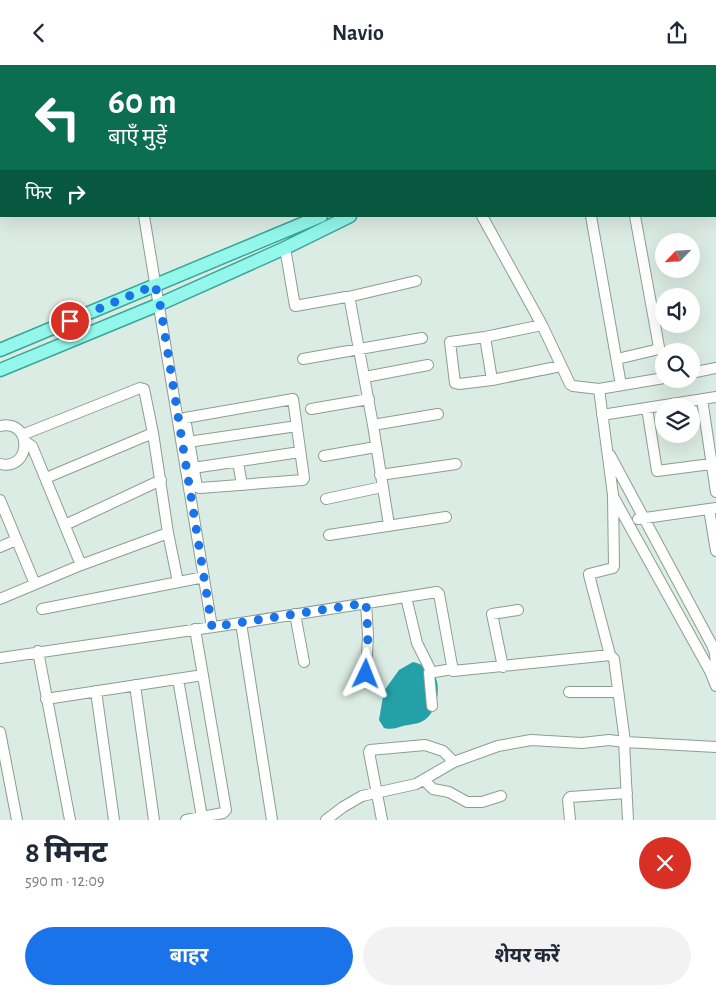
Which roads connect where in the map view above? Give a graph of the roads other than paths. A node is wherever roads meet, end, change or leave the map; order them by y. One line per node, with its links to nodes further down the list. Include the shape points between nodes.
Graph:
1 (144, 217): 9 (street)
2 (319, 217): 9 (main road)
3 (348, 217): 7 (main road)
4 (483, 217): 12 (street)
5 (591, 217): 18 (street)
6 (635, 217): 18 (street, via 659,347)
7 (284, 248): 10 (street, via 295,306); 11 (main road)
8 (416, 281): 10 (street)
9 (155, 285): 11 (street); 16 (main road)
10 (348, 297): 15 (street)
11 (160, 304): 22 (main road); 39 (street)
12 (542, 325): 13 (street); 20 (street)
13 (485, 337): 26 (street); 26 (street, via 449,343 455,381 459,384)
14 (422, 338): 15 (street)
15 (360, 348): 17 (street); 24 (street)
16 (0, 351)
17 (303, 359)
18 (617, 359): 27 (street)
19 (428, 365): 24 (street)
20 (561, 366): 26 (street); 28 (street, via 571,385)
21 (716, 368): 23 (street)
22 (0, 370)
23 (700, 371)
24 (365, 377): 30 (street)
25 (655, 379): 27 (street)
26 (492, 380)
27 (621, 385): 28 (street)
28 (599, 389): 35 (street)
29 (716, 397): 31 (street)
30 (368, 399): 33 (street); 36 (street)
31 (702, 399): 32 (street); 50 (street)
32 (647, 408): 35 (street); 50 (street, via 656,470)
33 (311, 409)
34 (438, 414): 36 (street)
35 (602, 415): 44 (street)
36 (373, 425): 43 (street)
37 (0, 426): 41 (street, via 14,427)
38 (297, 426): 39 (street, via 293,399 186,418); 42 (street); 45 (street)
39 (183, 432): 42 (street); 73 (street)
40 (153, 433): 41 (street, via 142,388); 53 (street); 54 (street)
41 (23, 438): 48 (street, via 24,451 16,461); 53 (street, via 32,447)
42 (188, 443): 51 (street)
43 (376, 447): 46 (street); 52 (street)
44 (606, 447): 58 (street); 63 (street)
45 (300, 452): 47 (street); 55 (street, via 303,481)
46 (324, 456)
47 (238, 462): 51 (street); 55 (street)
48 (0, 464)
49 (456, 464): 52 (street)
50 (711, 464): 57 (street)
51 (193, 469): 55 (street, via 198,488)
52 (380, 475): 56 (street)
53 (46, 478): 65 (street)
54 (161, 480): 65 (street); 67 (street)
55 (242, 485)
56 (382, 487): 59 (street); 66 (street)
57 (716, 492)
58 (613, 495): 64 (street); 86 (street, via 614,567 589,575)
59 (326, 499)
60 (0, 500): 69 (street)
61 (713, 509): 63 (street); 71 (street)
62 (446, 517): 66 (street)
63 (644, 518): 64 (street); 91 (street, via 712,645)
64 (627, 521): 97 (street)
65 (65, 525): 72 (street)
66 (389, 525): 68 (street)
67 (168, 533): 72 (street); 74 (street)
68 (329, 535)
69 (16, 540): 70 (street); 75 (street)
70 (0, 547)
71 (716, 551)
72 (80, 565): 75 (street)
73 (204, 577): 74 (street); 83 (street)
74 (178, 582): 79 (street)
75 (35, 584): 77 (street)
76 (406, 597): 78 (street); 90 (street, via 439,593); 92 (street, via 417,643)
77 (0, 599)
78 (366, 603): 81 (street); 93 (street)
79 (42, 609)
80 (518, 609): 89 (street, via 492,614)
81 (295, 614): 82 (street); 88 (street)
82 (241, 623): 83 (street); 117 (street)
83 (212, 627): 84 (street)
84 (195, 629): 85 (street); 94 (street)
85 (38, 651): 87 (street); 101 (street)
86 (610, 655): 89 (street); 99 (street, via 614,659)
87 (0, 658)
88 (304, 661)
89 (503, 667): 90 (street)
90 (452, 669): 92 (street)
91 (716, 669)
92 (431, 671): 102 (street)
93 (366, 674)
94 (203, 675): 95 (street); 111 (street, via 226,810)
95 (178, 679): 96 (street); 111 (street)
96 (135, 685): 98 (street); 115 (street)
97 (716, 685)
98 (96, 691): 101 (street); 114 (street)
99 (618, 691): 100 (street); 104 (street)
100 (569, 692)
101 (46, 699): 113 (street)
102 (432, 706)
103 (0, 732): 112 (street)
104 (624, 742): 105 (street); 106 (street, via 517,742); 109 (street)
105 (716, 747)
106 (454, 762): 107 (street); 108 (street, via 443,751 425,745 370,750)
107 (424, 780): 108 (street); 110 (street, via 433,789 449,792 467,802 482,802)
108 (378, 792): 118 (street, via 356,799); 119 (street)
109 (627, 793): 120 (street, via 570,797); 121 (street)
110 (501, 796)
111 (202, 817): 116 (street)
112 (17, 820)
113 (70, 820)
114 (114, 820)
115 (154, 820)
116 (186, 820)
117 (272, 820)
118 (326, 820)
119 (382, 820)
120 (570, 820)
121 (628, 820)

